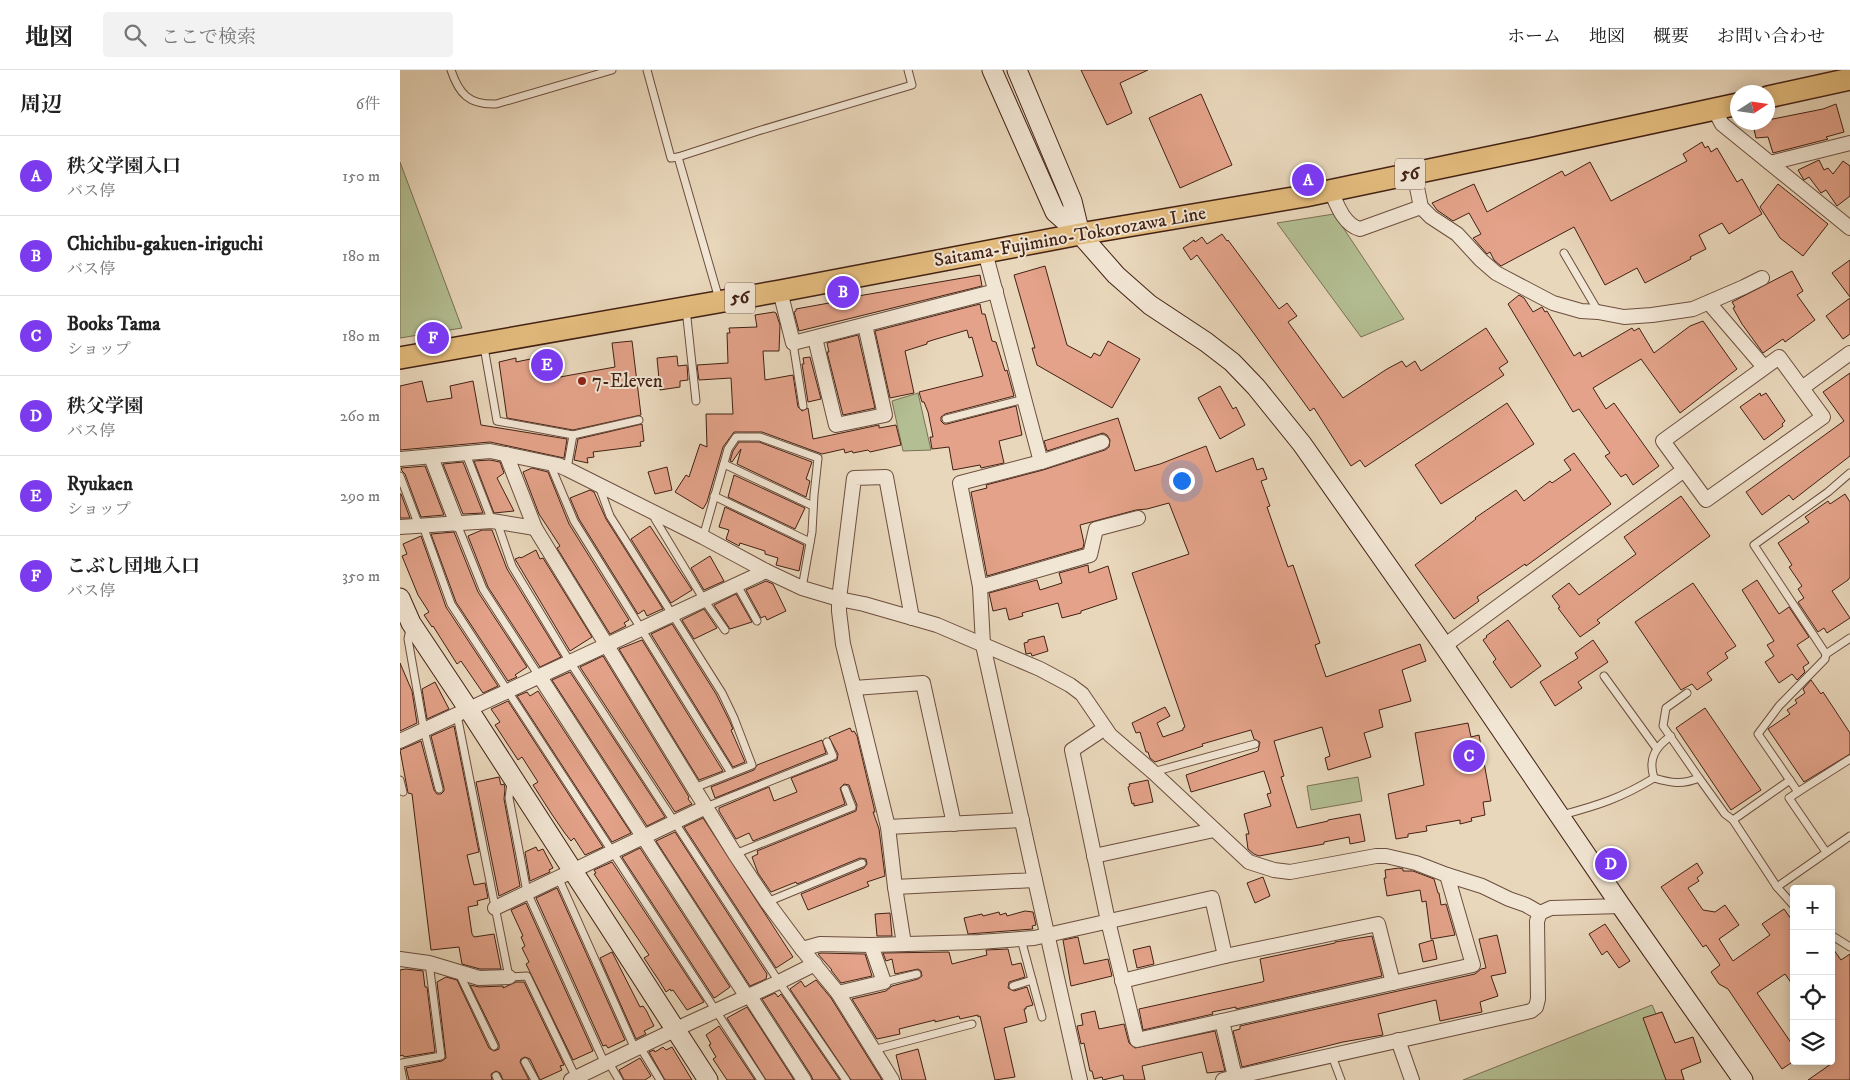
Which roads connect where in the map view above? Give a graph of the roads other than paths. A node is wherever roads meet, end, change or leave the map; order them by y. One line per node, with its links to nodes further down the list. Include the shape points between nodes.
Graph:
1 (451, 70): 2 (lane, via 460,92 472,101 496,104)
2 (612, 70)
3 (647, 70): 12 (lane, via 671,158)
4 (908, 70): 12 (lane, via 912,85)
5 (992, 70): 18 (street, via 1055,212)
6 (1016, 70): 18 (street, via 1072,201)
7 (1850, 79): 8 (main road)
8 (1775, 95)
9 (1730, 106): 10 (main road, Saitama-Fujimino-Tokorozawa Line / 56)
10 (1714, 109): 13 (street, via 1722,124); 14 (main road, Saitama-Fujimino-Tokorozawa Line / 56)
11 (1850, 143): 13 (street)
12 (678, 157): 24 (lane)
13 (1770, 163): 17 (street)
14 (1414, 173): 15 (main road, Saitama-Fujimino-Tokorozawa Line / 56); 16 (street)
15 (1331, 191): 16 (street, via 1348,222 1360,229); 18 (main road, Saitama-Fujimino-Tokorozawa Line / 56)
16 (1422, 207): 27 (street, via 1457,234 1496,273 1553,303 1580,311)
17 (1850, 228)
18 (1080, 234): 19 (main road, Saitama-Fujimino-Tokorozawa Line / 56); 82 (street, via 1150,305 1232,362 1256,387 1302,444)
19 (985, 252): 22 (main road, Saitama-Fujimino-Tokorozawa Line / 56); 23 (street)
20 (1564, 253): 27 (lane)
21 (1762, 278): 25 (street)
22 (780, 291): 24 (main road, Saitama-Fujimino-Tokorozawa Line / 56); 30 (street)
23 (996, 291): 28 (street); 36 (street)
24 (719, 302): 26 (main road, Saitama-Fujimino-Tokorozawa Line / 56)
25 (1709, 303): 27 (street, via 1693,309 1652,315 1624,317); 34 (street)
26 (686, 308): 31 (main road, Saitama-Fujimino-Tokorozawa Line / 56); 37 (lane)
27 (1598, 312)
28 (865, 325): 29 (street); 29 (street, via 885,415 836,425)
29 (815, 338): 30 (street)
30 (793, 343): 38 (lane)
31 (484, 344): 33 (main road, Saitama-Fujimino-Tokorozawa Line / 56); 41 (lane, via 498,421)
32 (1850, 353): 35 (street)
33 (400, 358)
34 (1764, 367): 35 (street, via 1779,357); 51 (street, via 1663,441)
35 (1802, 388): 51 (street, via 1823,417 1706,500)
36 (1024, 400): 39 (lane); 47 (street)
37 (696, 401)
38 (804, 406)
39 (946, 419)
40 (639, 420): 41 (lane)
41 (573, 435): 50 (lane)
42 (1102, 442): 47 (street)
43 (466, 454): 44 (street, via 490,451); 45 (street); 59 (lane)
44 (506, 454): 48 (street); 63 (street)
45 (431, 457): 46 (street); 60 (street)
46 (400, 459)
47 (1041, 462): 68 (street, via 960,483)
48 (550, 464): 50 (street); 77 (lane, via 574,522)
49 (724, 464): 55 (lane); 56 (lane); 56 (lane, via 736,437 760,437 818,458)
50 (567, 469): 54 (street)
51 (1684, 470): 82 (street)
52 (1850, 473): 83 (lane, via 1754,545)
53 (400, 476): 61 (lane)
54 (598, 484): 57 (street); 73 (lane, via 610,516)
55 (714, 496): 64 (lane); 65 (lane)
56 (813, 506): 65 (lane)
57 (653, 512): 64 (street); 72 (lane)
58 (1138, 518): 68 (street, via 1096,529 1090,555)
59 (494, 522): 60 (street); 63 (street); 84 (lane, via 512,566)
60 (457, 524): 61 (street); 86 (lane, via 483,589)
61 (421, 526): 62 (street); 88 (lane, via 451,604)
62 (400, 527)
63 (535, 528): 80 (street)
64 (703, 537): 66 (street)
65 (810, 542): 69 (lane)
66 (766, 571): 67 (street); 69 (street)
67 (737, 585): 72 (street); 76 (lane)
68 (980, 587): 81 (street)
69 (802, 588): 71 (street)
70 (400, 598): 75 (street)
71 (838, 599): 74 (street); 74 (street, via 854,478 886,477); 87 (street, via 843,644)
72 (704, 600): 73 (street); 78 (lane)
73 (673, 615): 77 (street); 100 (lane, via 722,693 752,765)
74 (912, 618): 81 (street)
75 (406, 619): 90 (street); 92 (lane)
76 (757, 621)
77 (641, 629): 80 (street); 100 (lane)
78 (725, 630)
79 (1850, 638): 83 (lane)
80 (606, 645): 84 (street); 106 (street)
81 (983, 645): 91 (street, via 1070,685 1082,694); 113 (street)
82 (1444, 646): 112 (street)
83 (1826, 654): 105 (lane, via 1758,734)
84 (570, 662): 86 (street); 115 (lane)
85 (1604, 676): 97 (lane)
86 (540, 677): 88 (street); 120 (street)
87 (854, 688): 116 (street, via 923,683); 117 (street)
88 (508, 692): 90 (street); 121 (lane)
89 (1687, 694): 93 (lane, via 1666,708 1664,726)
90 (463, 712): 92 (street); 101 (street); 135 (lane)
91 (1105, 728): 99 (street); 124 (street, via 1072,750)
92 (424, 730): 94 (street); 107 (lane)
93 (1671, 736): 97 (lane); 103 (lane)
94 (400, 741)
95 (827, 742): 111 (lane, via 833,756)
96 (1255, 744): 99 (lane)
97 (1657, 749): 102 (lane, via 1651,768)
98 (1850, 759): 110 (lane)
99 (1153, 772): 118 (street)
100 (731, 773): 106 (lane)
101 (512, 778): 126 (street); 131 (lane, via 509,798)
102 (1654, 778): 103 (lane, via 1687,783); 112 (lane, via 1607,803)
103 (1699, 778): 114 (lane, via 1724,814)
104 (400, 780): 109 (lane)
105 (1790, 780): 110 (lane); 114 (lane)
106 (694, 788): 111 (street)
107 (439, 789)
108 (845, 789): 123 (lane, via 852,807)
109 (403, 792)
110 (1798, 792): 122 (lane, via 1789,798)
111 (706, 807): 115 (street); 123 (street)
112 (1560, 815): 134 (street)
113 (1022, 820): 116 (street); 128 (street)
114 (1733, 820): 130 (lane)
115 (675, 822): 120 (street); 154 (lane)
116 (954, 824): 117 (street)
117 (888, 827): 129 (street)
118 (1214, 830): 124 (street); 127 (street, via 1249,862 1274,870 1290,872 1381,856 1416,863)
119 (1850, 836): 122 (lane)
120 (643, 837): 121 (street); 159 (street)
121 (613, 852): 126 (street); 160 (lane)
122 (1826, 852): 130 (lane)
123 (735, 854): 132 (street)
124 (1094, 856): 137 (street)
125 (862, 863): 132 (lane)
126 (565, 874): 131 (street); 164 (street); 167 (lane)
127 (1447, 875): 136 (street, via 1482,886); 156 (street, via 1473,965)
128 (1035, 880): 129 (street); 138 (street)
129 (895, 887): 141 (street)
130 (1777, 887): 133 (lane)
131 (527, 892): 135 (street); 171 (lane)
132 (767, 902): 144 (street)
133 (1790, 902)
134 (1621, 906): 136 (street, via 1551,908); 186 (street)
135 (495, 908): 151 (lane)
136 (1540, 913): 165 (street, via 1537,921 1536,1007)
137 (1108, 921): 138 (street); 145 (street, via 1212,898); 153 (street)
138 (1047, 935): 140 (street); 183 (street)
139 (1835, 938): 143 (lane)
140 (1022, 939): 141 (street); 152 (lane)
141 (904, 944): 142 (street)
142 (871, 945): 144 (street, via 820,944); 155 (street)
143 (1850, 947)
144 (802, 948): 148 (street)
145 (1225, 956): 153 (street); 156 (street, via 1378,924)
146 (400, 959): 147 (street)
147 (429, 962): 149 (street); 174 (lane, via 441,1056 402,1063)
148 (815, 964): 154 (street); 158 (street)
149 (458, 971): 151 (street, via 479,978); 166 (lane)
150 (917, 974): 155 (lane)
151 (509, 977): 172 (lane, via 527,976)
152 (1032, 980): 157 (lane); 161 (lane)
153 (1122, 981): 162 (street, via 1137,1040)
154 (779, 982): 159 (street); 181 (lane)
155 (884, 982): 158 (street)
156 (1393, 983): 162 (street)
157 (1012, 986)
158 (838, 993): 168 (street)
159 (748, 996): 160 (street); 180 (street)
160 (716, 1010): 164 (street); 179 (lane)
161 (1042, 1017)
162 (1222, 1021): 173 (street)
163 (972, 1024): 168 (lane)
164 (676, 1030): 167 (street); 178 (street)
165 (1398, 1040): 169 (street); 185 (street)
166 (494, 1046)
167 (638, 1048): 171 (street); 177 (lane)
168 (873, 1050): 182 (street)
169 (1332, 1056): 173 (street); 184 (lane)
170 (526, 1062): 175 (lane)
171 (607, 1063): 172 (street); 176 (lane)
172 (575, 1079)
173 (1231, 1079)
174 (403, 1080)
175 (536, 1080)
176 (619, 1080)
177 (660, 1080)
178 (708, 1080)
179 (761, 1080)
180 (804, 1080)
181 (846, 1080)
182 (892, 1080)
183 (1080, 1080)
184 (1341, 1080)
185 (1412, 1080)
186 (1743, 1080)

